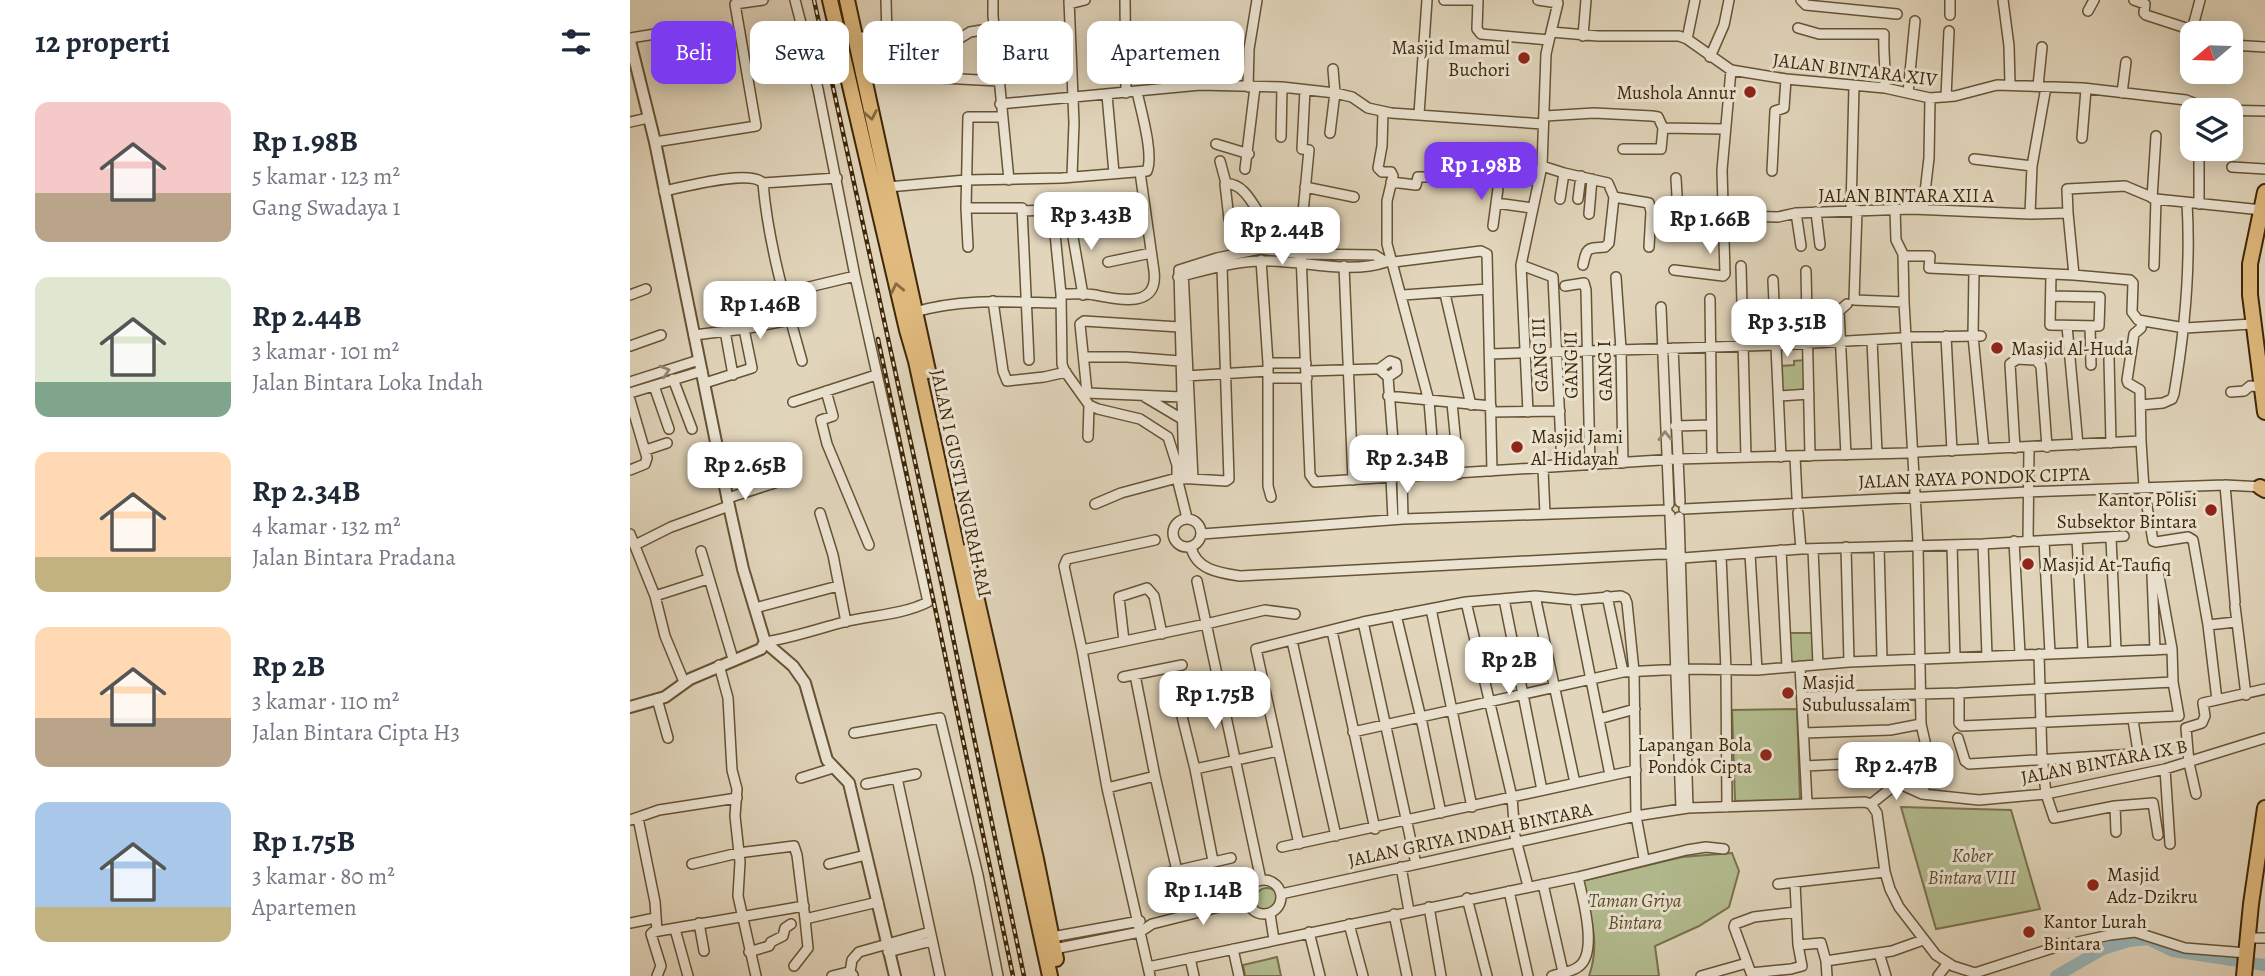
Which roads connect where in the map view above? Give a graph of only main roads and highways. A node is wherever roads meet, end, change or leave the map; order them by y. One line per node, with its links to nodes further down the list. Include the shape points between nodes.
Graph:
1 (830, 0): 3 (main road, JALAN I GUSTI NGURAH RAI)
2 (847, 0): 5 (main road, JALAN I GUSTI NGURAH RAI)
3 (835, 21)
4 (849, 35): 5 (main road)
5 (855, 37): 10 (main road, JALAN I GUSTI NGURAH RAI, one-way to 10)
6 (849, 83): 10 (main road, JALAN I GUSTI NGURAH RAI, one-way to 6)
7 (2265, 192): 8 (main road, via 2250,264 2252,324)
8 (2261, 359): 9 (main road)
9 (2265, 412)
10 (975, 613): 13 (main road, JALAN I GUSTI NGURAH RAI)
11 (2265, 808): 12 (main road)
12 (2263, 835): 14 (main road)
13 (1031, 860): 16 (main road, JALAN I GUSTI NGURAH RAI); 17 (main road, JALAN I GUSTI NGURAH RAI)
14 (2261, 866): 15 (main road)
15 (2245, 965)
16 (1050, 976)
17 (1060, 976)

